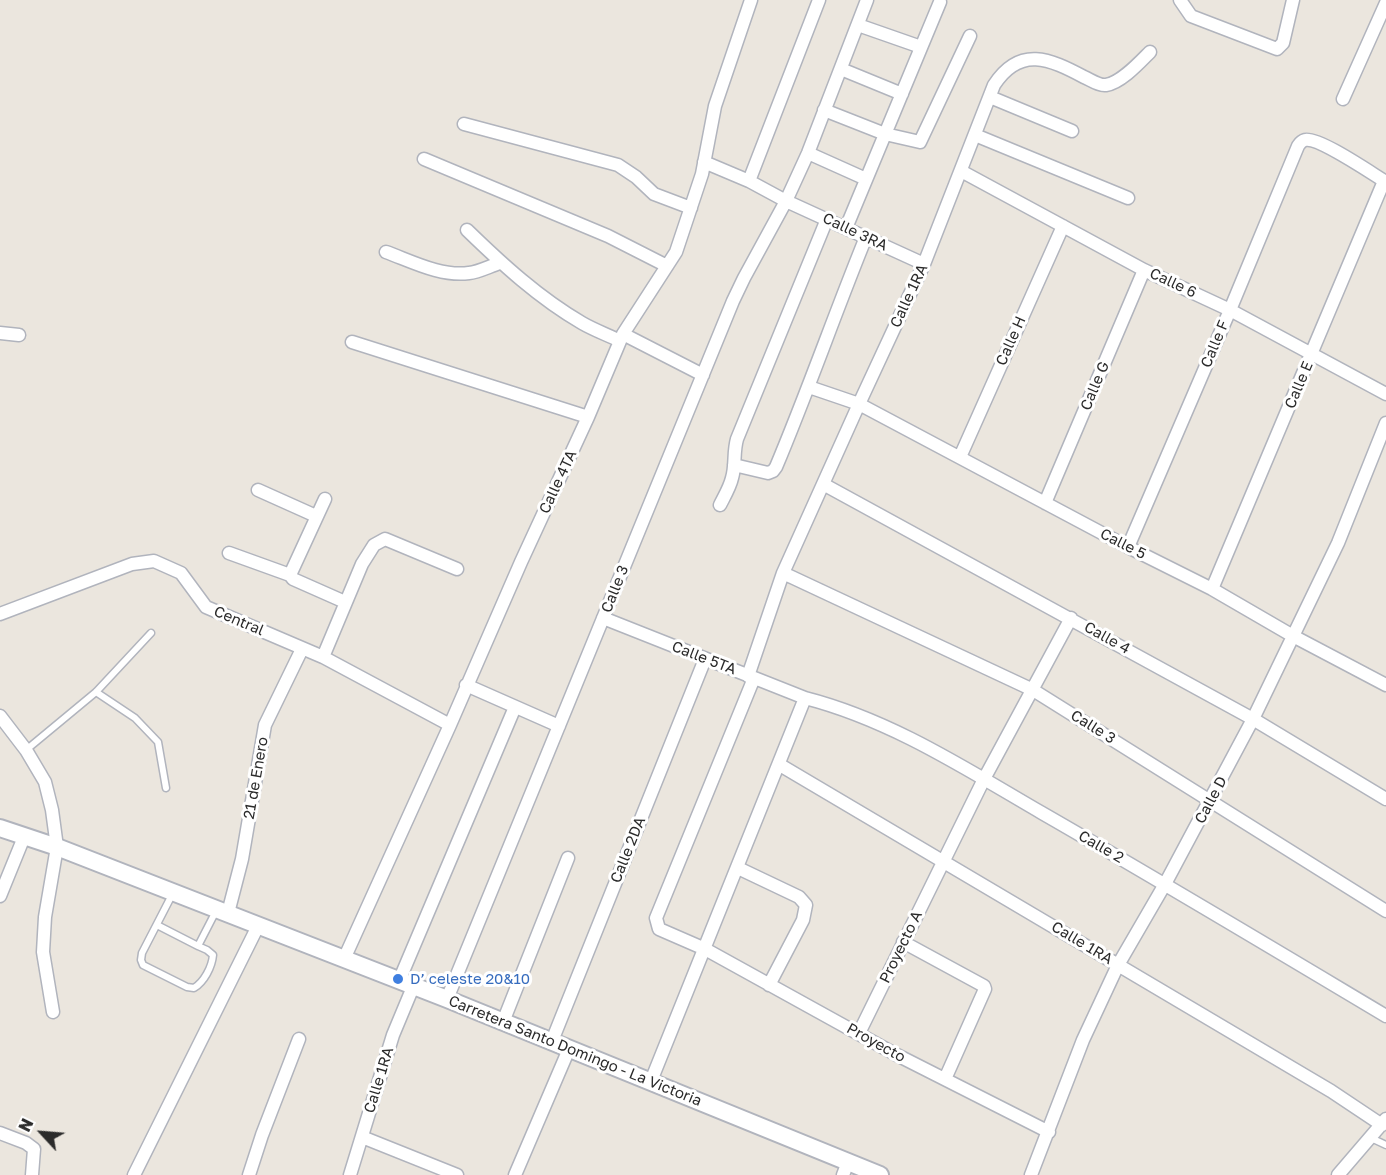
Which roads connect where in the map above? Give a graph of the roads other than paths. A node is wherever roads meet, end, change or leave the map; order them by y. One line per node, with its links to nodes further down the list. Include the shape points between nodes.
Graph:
1 (751, 0): 23 (street, Calle 4TA, via 715,106)
2 (819, 0): 26 (street)
3 (867, 0): 8 (street, Calle 3)
4 (1180, 0): 5 (street, via 1191,16 1277,49 1283,43)
5 (1293, 0)
6 (940, 2): 10 (street)
7 (1386, 3): 15 (street)
8 (858, 25): 10 (street); 12 (street, Calle 3)
9 (970, 36): 19 (street, via 922,141)
10 (921, 47): 13 (street)
11 (1150, 51): 14 (street, Calle 1RA, via 1135,68 1108,85 1042,58 1026,60 1001,74)
12 (841, 69): 13 (street); 16 (street, Calle 3)
13 (902, 94): 19 (street)
14 (990, 97): 18 (street); 20 (street, Calle 1RA)
15 (1343, 99)
16 (824, 110): 19 (street); 21 (street, Calle 3)
17 (464, 124): 30 (street, via 618,165 654,194)
18 (1072, 130)
19 (885, 134): 25 (street)
20 (975, 135): 24 (street, Calle 1RA); 28 (street)
21 (808, 153): 25 (street); 29 (street, Calle 3)
22 (424, 159): 39 (street, via 608,236)
23 (704, 162): 26 (street, Calle 3RA); 30 (street, Calle 4TA)
24 (961, 171): 32 (street, Calle 6); 38 (street, Calle 1RA)
25 (866, 179): 33 (street)
26 (749, 181): 29 (street, Calle 3RA)
27 (1385, 181): 41 (street, Calle F, via 1321,143 1302,141); 46 (street, Calle E)
28 (1128, 198)
29 (786, 201): 31 (street, Calle 3RA); 47 (street, Calle 3, via 744,278)
30 (691, 208): 39 (street, Calle 4TA)
31 (827, 219): 33 (street, Calle 3RA); 54 (street, via 737,440)
32 (1063, 226): 40 (street, Calle 6); 53 (street, Calle H)
33 (846, 228): 35 (street, Calle 3RA)
34 (467, 230): 37 (street)
35 (866, 237): 38 (street, Calle 3RA); 48 (street)
36 (386, 252): 37 (street, via 447,272 469,273)
37 (500, 263): 44 (street, via 583,324)
38 (924, 264): 50 (street, Calle 1RA)
39 (667, 266): 44 (street, Calle 4TA)
40 (1144, 270): 41 (street, Calle 6); 58 (street, Calle G)
41 (1230, 310): 46 (street, Calle 6); 61 (street, Calle F)
42 (0, 333): 43 (street)
43 (19, 334)
44 (621, 338): 47 (street); 51 (street, Calle 4TA)
45 (352, 342): 51 (street)
46 (1313, 353): 49 (street, Calle 6); 66 (street, Calle E)
47 (703, 375): 69 (street, Calle 3)
48 (809, 387): 50 (street, Calle 5); 54 (street, via 773,471)
49 (1386, 394)
50 (859, 404): 53 (street, Calle 5); 55 (street, Calle 1RA)
51 (588, 417): 77 (street, Calle 4TA)
52 (1386, 423): 72 (street, Calle D, via 1338,543)
53 (960, 457): 58 (street, Calle 5)
54 (734, 465): 59 (street)
55 (823, 484): 64 (street, Calle 1RA); 70 (street, Calle 4)
56 (258, 490): 60 (street)
57 (324, 499): 60 (street)
58 (1046, 503): 61 (street, Calle 5)
59 (720, 505)
60 (316, 516): 65 (street)
61 (1128, 547): 66 (street, Calle 5)
62 (229, 553): 65 (street)
63 (457, 570): 67 (street, via 385,539 374,544)
64 (783, 573): 76 (street, Calle 1RA); 79 (street, Calle 3)
65 (290, 575): 67 (street)
66 (1212, 589): 72 (street, Calle 5)
67 (345, 602): 74 (street)
68 (0, 614): 73 (street, Central, via 132,564 154,561 181,573 206,607)
69 (603, 618): 75 (street, Calle 5TA); 86 (street, Calle 3)
70 (1071, 618): 79 (street, Proyecto A); 84 (street, Calle 4)
71 (151, 633): 80 (lane)
72 (1293, 636): 78 (street, Calle 5); 84 (street, Calle D)
73 (302, 649): 74 (street, Central); 102 (street, 21 de Enero, via 265,725 242,859)
74 (323, 657): 85 (street, Central)
75 (705, 659): 76 (street, Calle 5TA); 119 (street, Calle 2DA)
76 (751, 677): 81 (street, Calle 5TA); 108 (street, Calle 1RA, via 656,918 659,929)
77 (466, 685): 82 (street); 85 (street, Calle 4TA)
78 (1386, 685)
79 (1033, 690): 89 (street, Proyecto A); 92 (street, Calle 3)
80 (96, 692): 87 (lane); 90 (lane, via 135,718 158,742)
81 (805, 698): 88 (street); 89 (street, Calle 2, via 839,707 912,738)
82 (515, 707): 86 (street); 111 (street, Calle 1RA)
83 (0, 716): 87 (street)
84 (1253, 719): 91 (street, Calle 4); 92 (street, Calle D)
85 (450, 725): 109 (street, Calle 4TA)
86 (559, 726): 113 (street, Calle 3)
87 (26, 750): 95 (street, via 45,782)
88 (780, 765): 97 (street, Calle 1RA); 98 (street)
89 (984, 779): 97 (street, Proyecto A); 99 (street, Calle 2)
90 (166, 788)
91 (1386, 799)
92 (1211, 800): 99 (street, Calle D); 103 (street, Calle 3)
93 (0, 828): 94 (main road, Carretera Santo Domingo - La Victoria)
94 (24, 837): 95 (main road, Carretera Santo Domingo - La Victoria); 101 (street)
95 (57, 847): 100 (main road, Carretera Santo Domingo - La Victoria); 114 (street, via 45,917 44,952)
96 (568, 858): 116 (street)
97 (943, 861): 106 (street, Proyecto A); 110 (street, Calle 1RA)
98 (738, 868): 108 (street); 112 (street, via 798,897 806,905 803,920)
99 (1165, 884): 110 (street, Calle D); 115 (street, Calle 2)
100 (173, 892): 102 (main road, Carretera Santo Domingo - La Victoria); 104 (lane)
101 (0, 896)
102 (222, 911): 105 (main road, Carretera Santo Domingo - La Victoria); 107 (lane)
103 (1386, 911)
104 (157, 925): 107 (lane); 107 (lane, via 142,953 143,965 187,987 200,984 212,962 213,955)
105 (258, 926): 109 (main road, Carretera Santo Domingo - La Victoria); 131 (street)
106 (903, 942): 117 (street, Proyecto A); 121 (street, via 985,989)
107 (198, 946)
108 (705, 949): 112 (street, Proyecto); 122 (street)
109 (344, 958): 111 (main road, Carretera Santo Domingo - La Victoria)
110 (1118, 965): 123 (street, Calle 1RA); 124 (street, Calle D, via 1083,1040)
111 (406, 984): 113 (main road, Carretera Santo Domingo - La Victoria); 126 (street, Calle 1RA)
112 (769, 985): 117 (street, Proyecto)
113 (447, 999): 116 (main road, Carretera Santo Domingo - La Victoria)
114 (53, 1012)
115 (1386, 1016)
116 (503, 1022): 119 (main road, Carretera Santo Domingo - La Victoria)
117 (859, 1033): 121 (street, Proyecto)
118 (299, 1039): 132 (street)
119 (552, 1041): 120 (main road, Carretera Santo Domingo - La Victoria)
120 (569, 1048): 122 (main road, Carretera Santo Domingo - La Victoria); 135 (street)
121 (945, 1079): 124 (street, Proyecto)
122 (651, 1081): 129 (main road, Carretera Santo Domingo - La Victoria)
123 (1384, 1122): 127 (street)
124 (1049, 1132): 137 (street, Calle D)
125 (0, 1133): 130 (street, via 34,1149)
126 (362, 1137): 133 (street, Calle 1RA); 134 (street)
127 (1371, 1138): 128 (lane); 138 (street)
128 (1386, 1145)
129 (845, 1169): 136 (main road, Carretera Santo Domingo - La Victoria)
130 (32, 1175)
131 (134, 1175)
132 (249, 1175)
133 (350, 1175)
134 (457, 1175)
135 (515, 1175)
136 (880, 1175)
137 (1031, 1175)
138 (1338, 1175)

